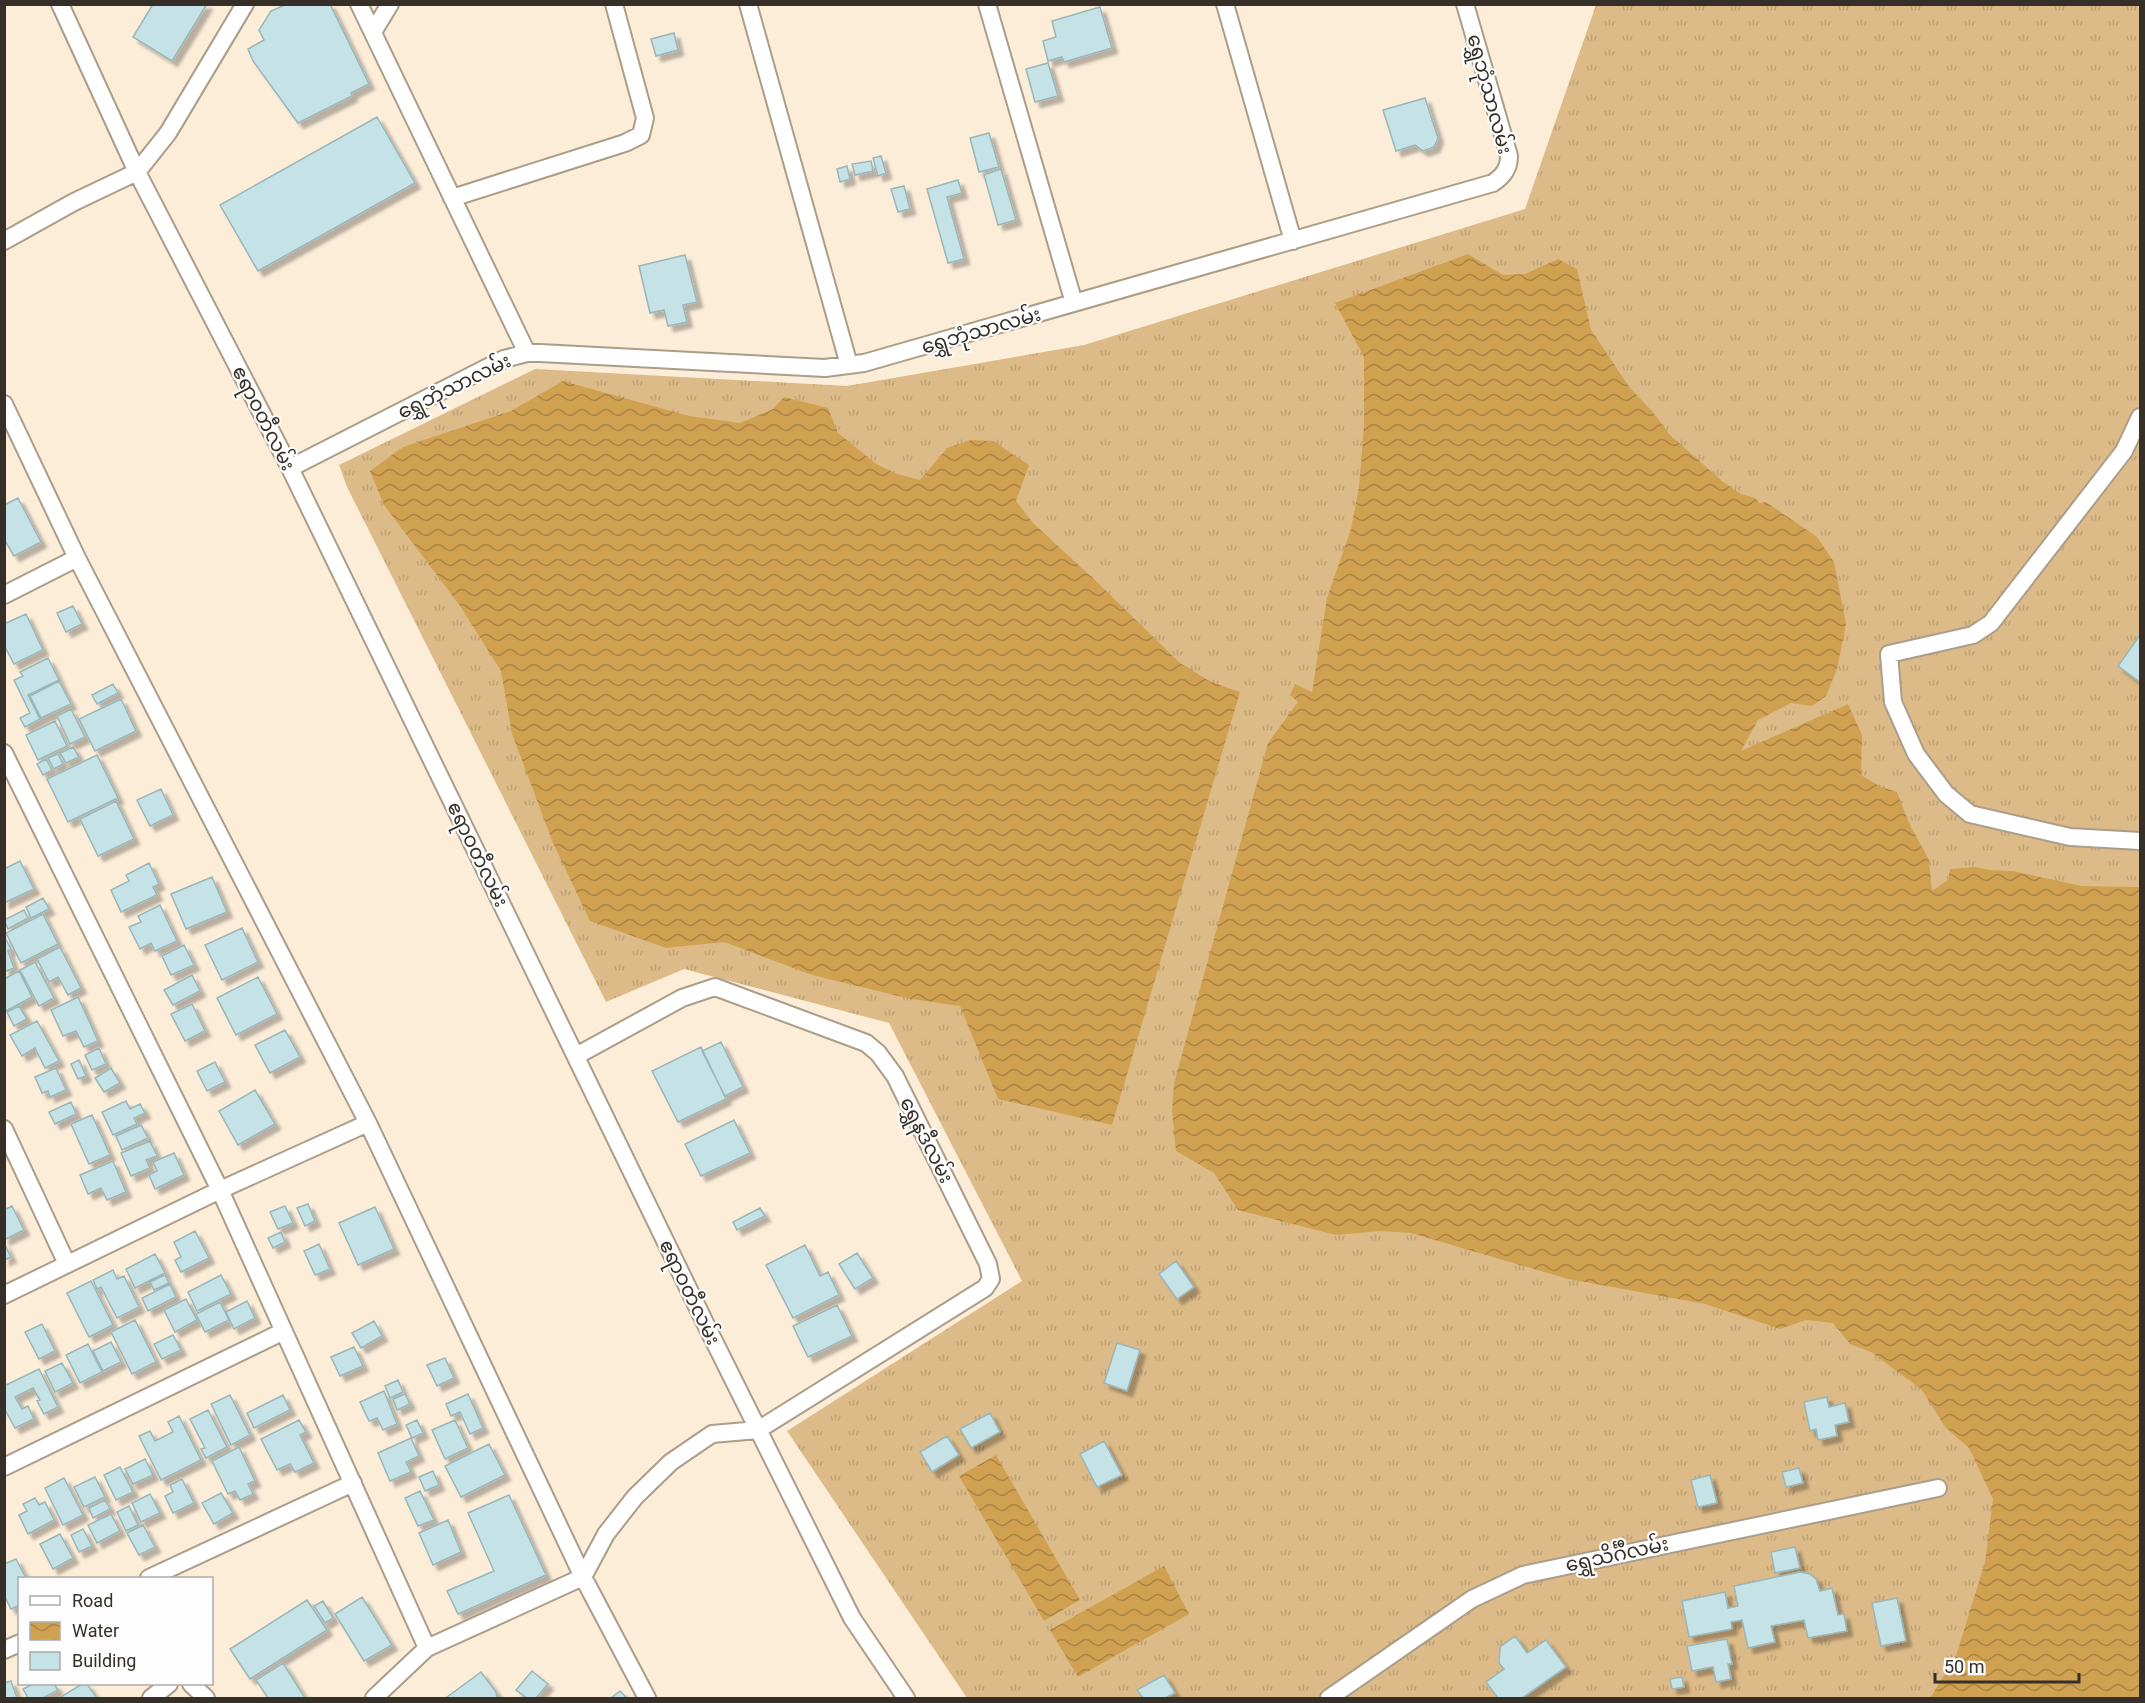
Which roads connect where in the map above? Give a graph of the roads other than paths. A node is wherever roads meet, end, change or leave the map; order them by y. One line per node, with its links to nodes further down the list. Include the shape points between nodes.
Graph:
1 (60, 4): 11 (street, ဧရာဝတီလမ်း)
2 (245, 4): 11 (street, via 168,133)
3 (359, 4): 10 (street)
4 (390, 4): 10 (street)
5 (614, 4): 12 (street, via 645,118 640,135)
6 (748, 4): 17 (street)
7 (987, 4): 15 (street)
8 (1225, 4): 14 (street)
9 (1465, 4): 14 (street, ရွှေဘုံသာလမ်း, via 1509,156 1505,171 1493,183)
10 (372, 32): 12 (street)
11 (137, 172): 13 (street); 20 (street, ဧရာဝတီလမ်း)
12 (452, 198): 16 (street)
13 (4, 241)
14 (1293, 241): 15 (street, ရွှေဘုံသာလမ်း)
15 (1074, 303): 17 (street, ရွှေဘုံသာလမ်း)
16 (527, 353): 17 (street, ရွှေဘုံသာလမ်း, via 825,368); 20 (street, ရွှေဘုံသာလမ်း, via 504,359)
17 (849, 365)
18 (4, 404): 21 (street)
19 (2140, 417): 24 (street, via 2124,451 1991,623 1973,635 1889,654 1893,702 1916,754 1946,794 1970,814 2070,837)
20 (290, 468): 25 (street, ဧရာဝတီလမ်း)
21 (77, 558): 22 (street); 26 (street)
22 (4, 595)
23 (6, 759): 28 (street)
24 (2140, 841)
25 (576, 1056): 32 (street, ဧရာဝတီလမ်း); 32 (street, ရွှေနဒီလမ်း, via 682,998 716,987 866,1043 895,1076 988,1264 991,1279 985,1288)
26 (368, 1124): 28 (street); 37 (street)
27 (5, 1130): 29 (street)
28 (220, 1190): 29 (street); 31 (street)
29 (67, 1264): 30 (street)
30 (4, 1295)
31 (284, 1331): 33 (street); 34 (street)
32 (758, 1430): 37 (street, via 712,1434 671,1462 635,1497 606,1534); 47 (street, ဧရာဝတီလမ်း, via 852,1618)
33 (4, 1467)
34 (353, 1484): 36 (street); 39 (street)
35 (1938, 1488): 48 (street, ရွှေသိင်္ဂီလမ်း, via 1523,1575 1472,1599)
36 (151, 1577)
37 (583, 1577): 39 (street); 46 (street)
38 (18, 1643): 40 (street)
39 (428, 1648): 45 (street)
40 (4, 1650)
41 (167, 1685): 43 (street)
42 (193, 1685): 44 (street)
43 (151, 1698)
44 (206, 1698)
45 (374, 1698)
46 (648, 1698)
47 (906, 1698)
48 (1329, 1698)

